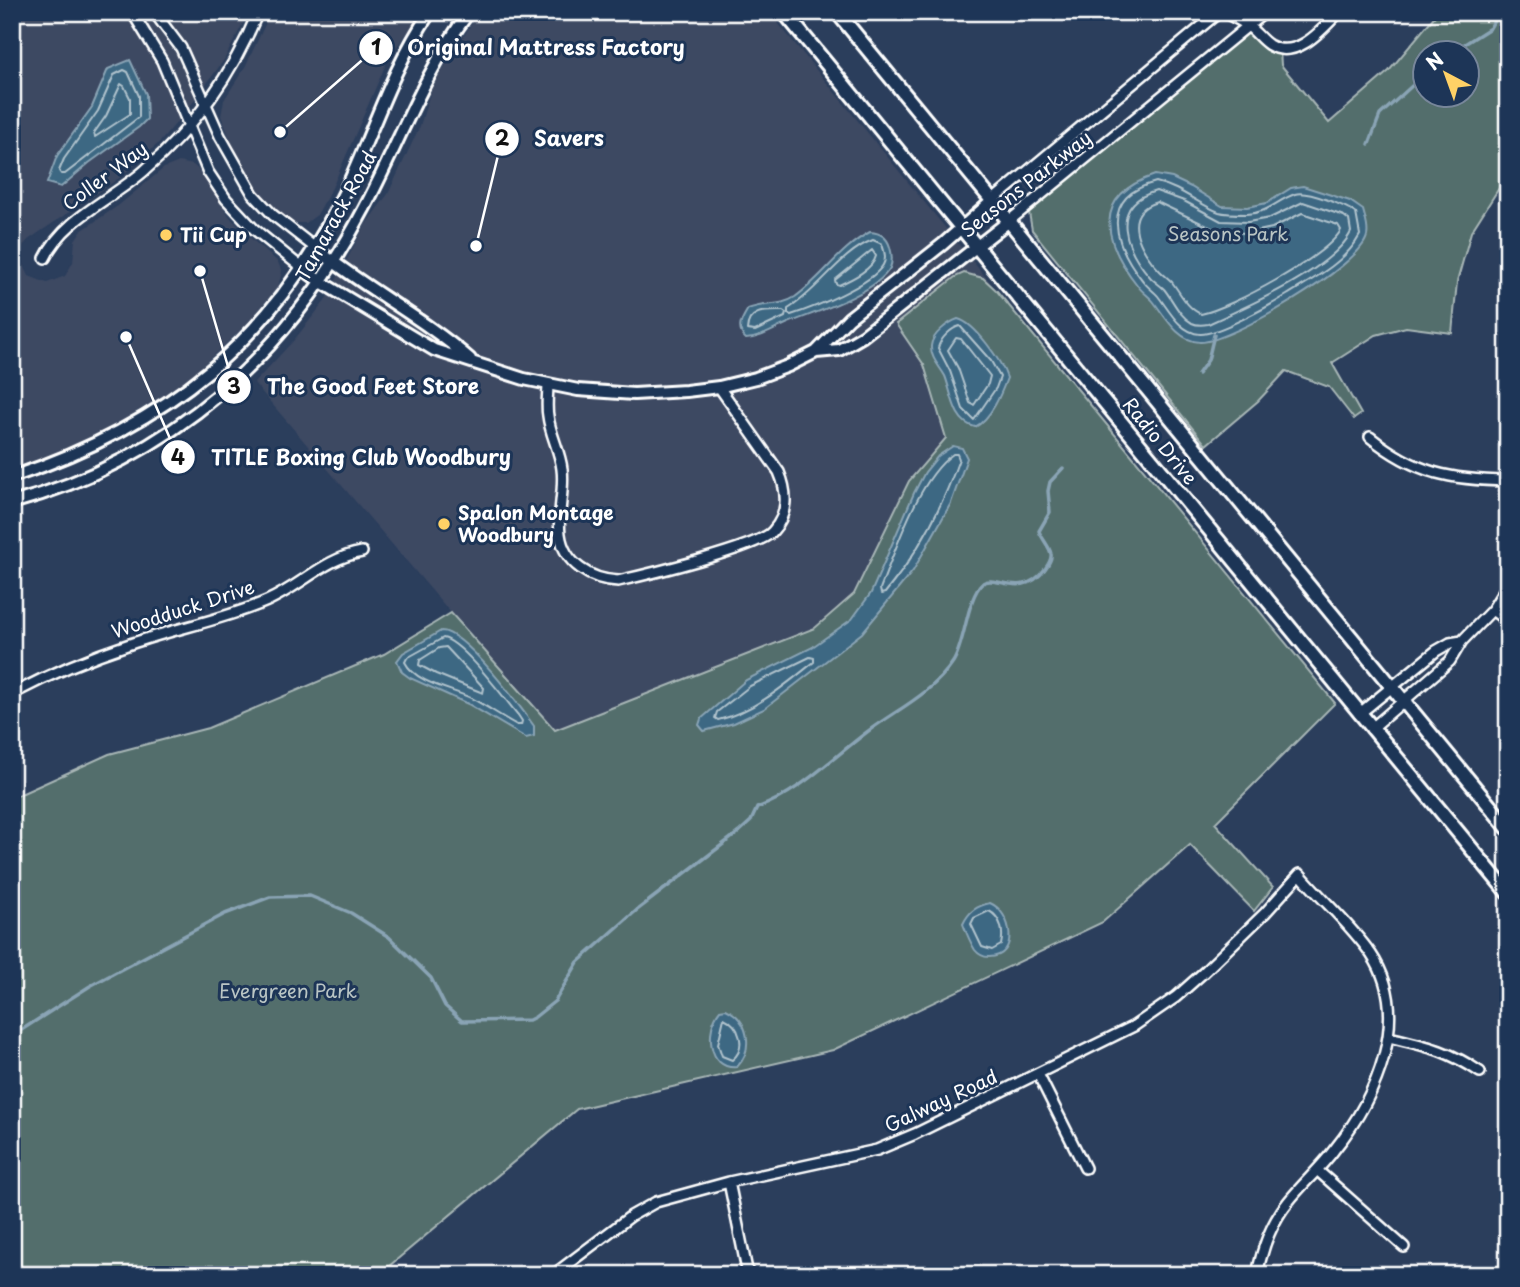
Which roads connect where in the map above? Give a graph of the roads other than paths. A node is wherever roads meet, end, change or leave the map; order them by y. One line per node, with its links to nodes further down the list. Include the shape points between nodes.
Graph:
1 (132, 12): 14 (street, via 162,61)
2 (154, 12): 13 (street, via 181,48)
3 (258, 12): 13 (street, Coller Way, via 246,44)
4 (430, 12): 18 (street, Tamarack Road, via 394,76 344,193)
5 (469, 12): 21 (street, Tamarack Road, via 423,85)
6 (784, 12): 17 (main road, Radio Drive)
7 (837, 12): 15 (main road, Radio Drive)
8 (1222, 12): 12 (street); 15 (street, Seasons Parkway)
9 (1246, 12): 12 (street)
10 (1265, 12): 12 (street, Seasons Parkway)
11 (1339, 12): 12 (street, via 1293,50 1270,46)
12 (1248, 26): 16 (street, Seasons Parkway)
13 (206, 102): 14 (street, Coller Way); 18 (street, via 253,194)
14 (189, 125): 20 (street, Coller Way, via 143,172 68,226); 22 (street, via 208,172 226,199)
15 (992, 201): 16 (main road, Radio Drive); 17 (street, Seasons Parkway)
16 (1009, 221): 19 (street, Seasons Parkway); 37 (main road, Radio Drive)
17 (961, 229): 19 (main road, Radio Drive); 24 (street, Seasons Parkway, via 849,318)
18 (314, 247): 21 (street, Seasons Parkway); 22 (street, Tamarack Road)
19 (976, 247): 24 (street, Seasons Parkway, via 863,336 839,350); 40 (main road, Radio Drive)
20 (45, 258)
21 (334, 264): 23 (street, Tamarack Road); 25 (street, Seasons Parkway, via 445,337)
22 (302, 268): 23 (street, Seasons Parkway); 29 (street, Tamarack Road, via 245,338 169,402 106,440)
23 (321, 282): 25 (street, Seasons Parkway, via 434,350); 31 (street, Tamarack Road, via 263,353 185,422 102,470)
24 (816, 352): 27 (street, Seasons Parkway, via 778,370)
25 (472, 361): 26 (street, Seasons Parkway)
26 (548, 384): 27 (street, Seasons Parkway, via 614,394); 27 (street, via 548,417 563,471 560,535 564,547 590,575 618,581 750,545 772,532 781,519 786,496 779,472)
27 (719, 387)
28 (1370, 438): 30 (street, via 1393,455 1436,473)
29 (12, 477)
30 (1508, 481)
31 (12, 503)
32 (362, 552): 38 (street, Woodduck Drive, via 332,561 270,600 131,643)
33 (1508, 584): 34 (street)
34 (1492, 610): 35 (street); 36 (street)
35 (1508, 622)
36 (1462, 641): 37 (street, via 1443,646); 39 (street, via 1445,667)
37 (1391, 687): 39 (main road, Radio Drive); 40 (street)
38 (12, 694)
39 (1403, 702): 41 (street); 42 (main road, Radio Drive)
40 (1359, 714): 41 (main road, Radio Drive)
41 (1371, 729): 43 (main road, Radio Drive)
42 (1508, 828)
43 (1508, 893)
44 (1389, 1037): 45 (street, via 1438,1049); 46 (street, Galway Road, via 1390,1006 1372,956 1300,874 1177,997 1134,1026); 48 (street, via 1366,1098 1335,1150)
45 (1480, 1072)
46 (1038, 1074): 47 (street); 49 (street, Galway Road, via 877,1150)
47 (1085, 1168)
48 (1317, 1170): 50 (street); 53 (street, via 1287,1202 1272,1228)
49 (729, 1182): 51 (street, Galway Road, via 656,1202); 52 (street)
50 (1404, 1247)
51 (553, 1275)
52 (748, 1275)
53 (1257, 1275)

